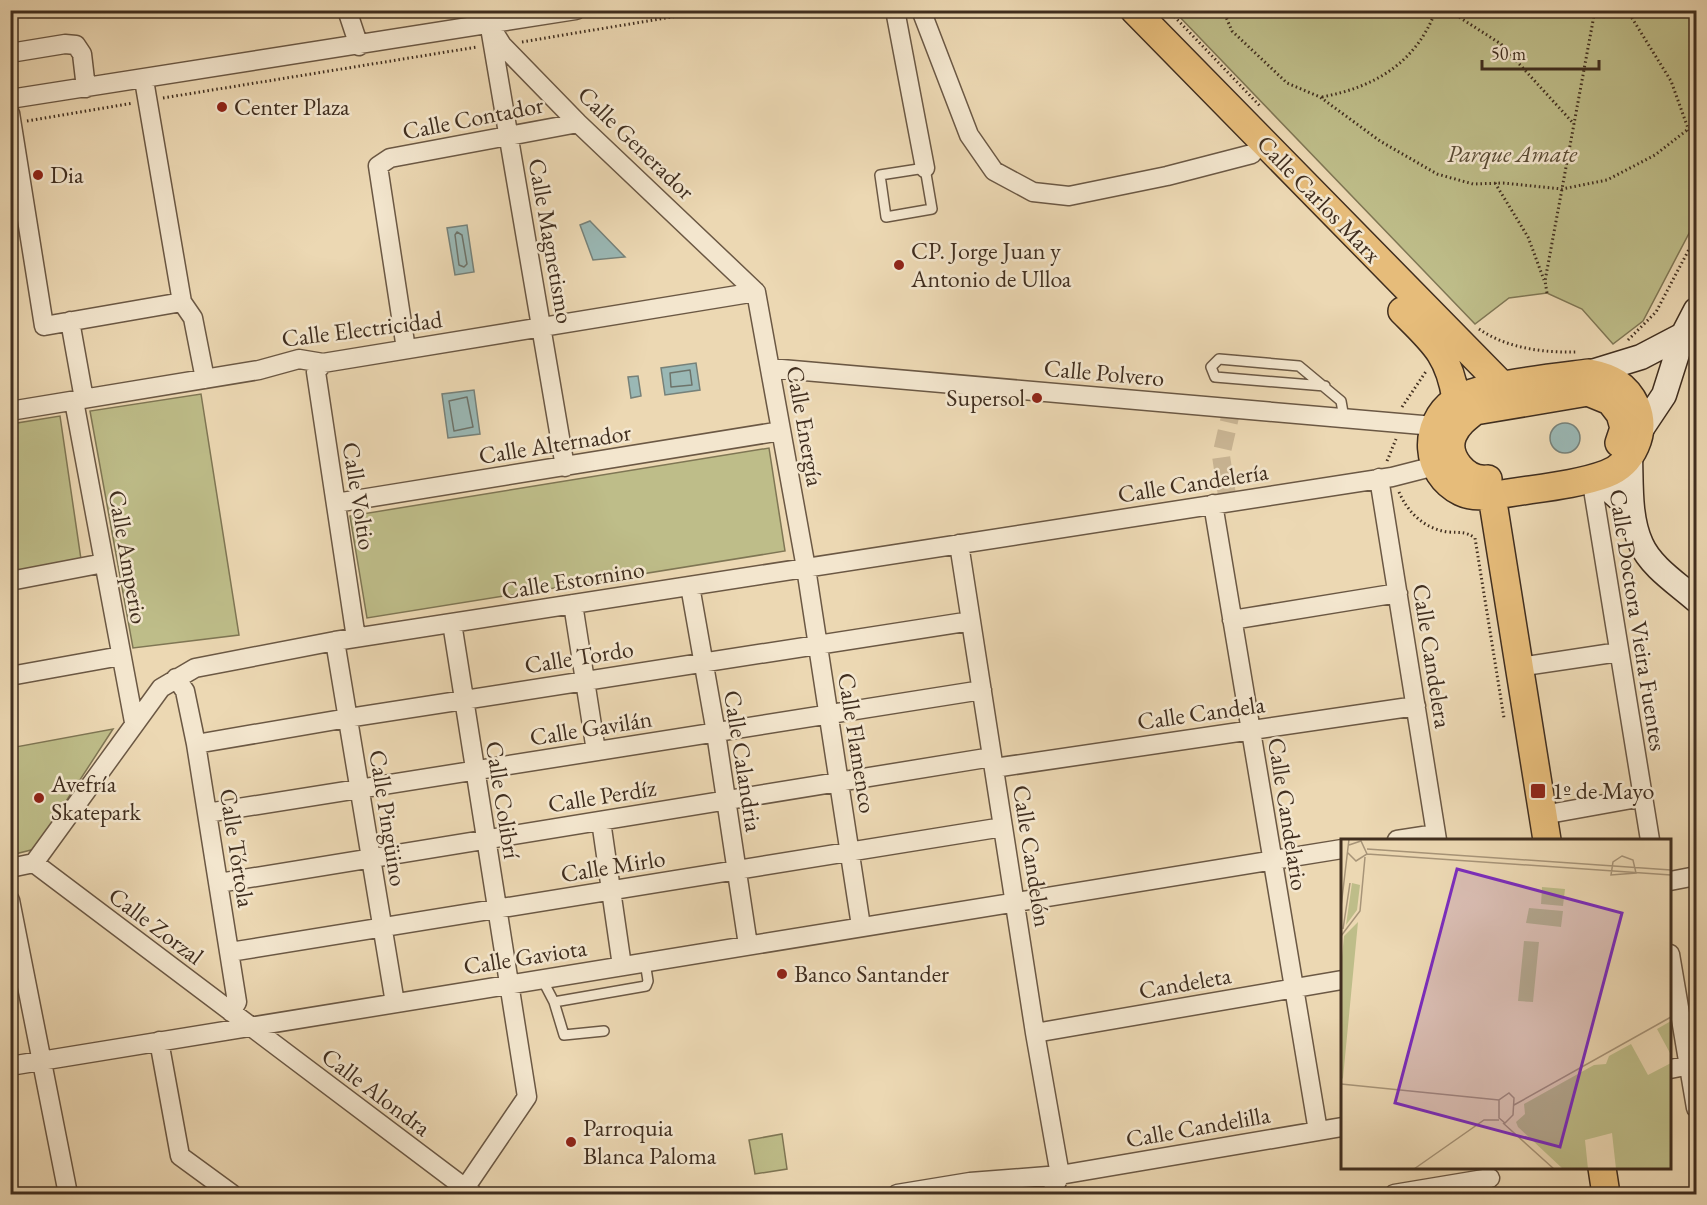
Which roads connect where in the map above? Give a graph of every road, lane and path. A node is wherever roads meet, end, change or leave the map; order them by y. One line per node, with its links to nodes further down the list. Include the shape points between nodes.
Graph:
1 (347, 10): 14 (street)
2 (576, 10): 13 (street)
3 (713, 10): 15 (path)
4 (895, 10): 29 (street)
5 (921, 10): 28 (street, via 969,135 994,171 1033,192 1069,196)
6 (1112, 10): 28 (main road, Calle Carlos Marx)
7 (1134, 10): 50 (main road, Calle Carlos Marx)
8 (1223, 10): 19 (path, via 1232,31 1275,74)
9 (1436, 10): 19 (path, via 1429,29 1408,56 1375,82)
10 (1448, 10): 25 (path, via 1501,44)
11 (1595, 10): 25 (path)
12 (1628, 10): 26 (path, via 1671,81)
13 (488, 17): 14 (street); 15 (street, Calle Magnetismo)
14 (358, 45): 17 (street)
15 (497, 45): 21 (path); 23 (street, Calle Generador); 27 (street, Calle Magnetismo)
16 (10, 53): 18 (street, via 76,45 82,54)
17 (144, 80): 18 (street); 21 (street)
18 (86, 88): 20 (street)
19 (1320, 98): 30 (path, via 1380,141 1437,174 1473,184)
20 (10, 99)
21 (147, 101): 22 (path); 36 (street)
22 (11, 118): 38 (street, via 44,326)
23 (578, 123): 27 (street, Calle Contador); 34 (street, Calle Generador)
24 (1696, 123): 26 (path)
25 (1574, 124): 31 (path)
26 (1689, 131): 31 (path, via 1655,155 1607,180)
27 (508, 136): 40 (street, Calle Magnetismo); 43 (street, Calle Contador, via 390,159 378,166)
28 (1252, 154): 51 (main road, Calle Carlos Marx, via 1441,351 1452,375)
29 (925, 168): 29 (lane, via 880,176 886,217 932,209)
30 (1495, 183): 31 (path); 33 (path, via 1528,237)
31 (1562, 189): 33 (path)
32 (1696, 236): 42 (path, via 1656,312)
33 (1545, 282): 35 (path)
34 (756, 292): 40 (street, Calle Electricidad); 47 (street, Calle Energía)
35 (1547, 293)
36 (182, 302): 38 (street); 48 (street, via 194,318)
37 (1696, 310): 41 (street)
38 (70, 321): 52 (street, Calle Amperio)
39 (1474, 326): 46 (path, via 1491,338)
40 (541, 329): 43 (street, Calle Electricidad); 62 (street, Calle Magnetismo)
41 (1683, 335): 46 (street, via 1641,357); 59 (street, via 1664,395)
42 (1627, 340)
43 (406, 349): 45 (street, Calle Electricidad)
44 (1433, 361): 54 (path, via 1400,409)
45 (323, 363): 48 (street, Calle Electricidad, via 299,359); 67 (street, Calle Voltio, via 316,372)
46 (1584, 363): 50 (main road); 59 (main road, via 1631,395 1639,413)
47 (770, 368): 55 (street, Calle Polvero); 58 (street, Calle Energía)
48 (205, 379): 52 (street, Calle Electricidad)
49 (1325, 386): 49 (lane, via 1299,366 1219,359 1211,368 1215,377); 55 (lane, via 1341,401)
50 (1504, 387): 51 (main road)
51 (1456, 399): 56 (main road, via 1442,411)
52 (79, 400): 53 (street, Calle Electricidad); 71 (street, Calle Amperio)
53 (10, 411)
54 (1400, 416)
55 (1344, 418): 56 (street, Calle Polvero)
56 (1434, 426): 61 (main road, via 1431,446)
57 (1397, 430): 64 (path, via 1386,463)
58 (781, 431): 62 (street, Calle Alternador); 72 (street, Calle Energía)
59 (1640, 431): 60 (main road)
60 (1630, 457): 65 (main road, via 1620,467); 69 (street)
61 (1435, 465): 64 (street, Calle Candelería); 66 (main road, via 1446,481 1461,492)
62 (565, 467): 67 (street, Calle Alternador)
63 (1540, 473): 63 (main road, via 1604,460 1621,440 1624,428 1610,400 1588,392 1475,411 1460,422 1452,438 1453,456 1458,467 1468,474 1482,480); 66 (main road, via 1515,482)
64 (1388, 477): 68 (street, Calle Candelería); 75 (street, Calle Candelera); 97 (path, via 1415,516 1433,530 1466,532 1475,538)
65 (1593, 477): 66 (main road); 69 (street); 84 (street, Calle Doctora Vieira Fuentes)
66 (1497, 495): 87 (main road)
67 (336, 503): 81 (street, Calle Voltio)
68 (1213, 504): 70 (street, Calle Candelería); 79 (street, Calle Candelario)
69 (1632, 510): 76 (street, via 1641,545 1657,566)
70 (959, 544): 72 (street, Calle Estornino); 78 (street, Calle Candelón)
71 (104, 562): 73 (street); 85 (street, Calle Amperio)
72 (806, 568): 74 (street, Calle Estornino); 83 (street, Calle Flamenco)
73 (10, 581)
74 (690, 586): 77 (street, Calle Estornino); 86 (street, Calle Calandria)
75 (1398, 593): 79 (street); 93 (street, Calle Candelera)
76 (1696, 600)
77 (573, 604): 80 (street, Calle Estornino); 89 (street)
78 (970, 621): 83 (street, Calle Tordo); 91 (street, Calle Candelón)
79 (1232, 621): 98 (street, Calle Candelario)
80 (452, 623): 81 (street, Calle Estornino); 92 (street, Calle Colibrí)
81 (356, 638): 82 (street, Calle Estornino)
82 (335, 641): 90 (street, Calle Estornino, via 195,668); 95 (street, Calle Pingüino)
83 (818, 644): 86 (street, Calle Tordo); 94 (street, Calle Flamenco)
84 (1619, 651): 87 (street); 106 (street, Calle Doctora Vieira Fuentes)
85 (122, 656): 88 (street); 96 (street, Calle Amperio)
86 (702, 662): 89 (street, Calle Tordo); 99 (street, Calle Calandria)
87 (1520, 667): 111 (main road)
88 (10, 676)
89 (585, 681): 92 (street, Calle Tordo); 101 (street)
90 (174, 685): 96 (street); 100 (street, Calle Tórtola)
91 (981, 690): 94 (street, Calle Gavilán); 102 (street, Calle Candelón)
92 (464, 699): 95 (street, Calle Tordo); 103 (street, Calle Colibrí)
93 (1416, 706): 98 (street, Calle Candela); 112 (street, Calle Candelera)
94 (829, 715): 99 (street, Calle Gavilán); 104 (street, Calle Flamenco)
95 (348, 717): 100 (street, Calle Tordo); 105 (street, Calle Pingüino)
96 (134, 722): 120 (street)
97 (1505, 723)
98 (1250, 730): 102 (street, Calle Candela); 119 (street, Calle Candelario)
99 (716, 733): 101 (street, Calle Gavilán); 107 (street, Calle Calandria)
100 (196, 744): 108 (street, Calle Tórtola)
101 (596, 751): 103 (street, Calle Gavilán)
102 (993, 763): 104 (street, Calle Perdíz); 110 (street, Calle Candelón)
103 (475, 771): 105 (street, Calle Gavilán); 113 (street, Calle Colibrí)
104 (839, 782): 107 (street, Calle Perdíz); 117 (street, Calle Flamenco)
105 (359, 789): 108 (street, Calle Gavilán); 118 (street, Calle Pingüino)
106 (1643, 797): 111 (street); 115 (street, Calle Doctora Vieira Fuentes)
107 (725, 800): 109 (street, Calle Perdíz); 122 (street, Calle Calandria)
108 (207, 813): 125 (street, Calle Tórtola)
109 (601, 821): 113 (street, Calle Perdíz); 126 (street)
110 (1003, 827): 117 (street, Calle Mirlo); 128 (street, Calle Candelón)
111 (1545, 828)
112 (1437, 837): 114 (street)
113 (485, 839): 118 (street, Calle Perdíz); 129 (street, Calle Colibrí)
114 (1410, 839)
115 (1650, 839)
116 (1341, 849): 119 (street, Calle Gaviota)
117 (850, 852): 122 (street, Calle Mirlo); 130 (street, Calle Flamenco)
118 (371, 858): 125 (street, Calle Perdíz); 131 (street, Calle Pingüino)
119 (1272, 860): 128 (street, Calle Gaviota); 140 (street, Calle Candelario)
120 (34, 863): 121 (street); 143 (street, Calle Zorzal)
121 (10, 868)
122 (736, 870): 126 (street, Calle Mirlo); 132 (street, Calle Calandria)
123 (1696, 876): 124 (street)
124 (1671, 881)
125 (219, 883): 133 (street, Calle Tórtola)
126 (611, 890): 129 (street, Calle Mirlo); 136 (street)
127 (10, 900): 148 (street)
128 (1015, 901): 130 (street, Calle Gaviota); 146 (street, Calle Candelón)
129 (496, 909): 131 (street, Calle Mirlo); 139 (street, Calle Colibrí)
130 (861, 926): 132 (street, Calle Gaviota)
131 (382, 928): 133 (street, Calle Mirlo); 142 (street, Calle Pingüino)
132 (748, 945): 135 (street, Calle Gaviota)
133 (230, 952): 143 (street, Calle Tórtola, via 237,1002)
134 (1671, 959): 149 (street)
135 (645, 962): 136 (street, Calle Gaviota); 141 (lane, via 646,986)
136 (622, 966): 137 (street, Calle Gaviota)
137 (542, 979): 139 (street, Calle Gaviota); 141 (lane)
138 (1341, 980): 140 (street, Candeleta)
139 (507, 984): 142 (street, Calle Gaviota); 159 (street, Calle Colibrí, via 527,1097)
140 (1293, 989): 146 (street, Candeleta); 154 (street, Calle Candelario)
141 (554, 1002): 145 (lane, via 564,1035)
142 (394, 1003): 144 (street, Calle Gaviota)
143 (231, 1012): 144 (street, Calle Zorzal)
144 (250, 1027): 147 (street, Calle Gaviota); 159 (street, Calle Alondra)
145 (604, 1031)
146 (1035, 1033): 156 (street, Calle Candelón)
147 (159, 1041): 148 (street, Calle Gaviota); 161 (street, via 180,1156)
148 (43, 1060): 150 (street, Calle Gaviota); 160 (street)
149 (1692, 1065): 151 (street); 152 (street)
150 (10, 1066)
151 (1671, 1069)
152 (1696, 1108)
153 (1341, 1127): 154 (street, Calle Candelilla)
154 (1318, 1131): 156 (street, Calle Candelilla)
155 (1602, 1169): 166 (main road)
156 (1060, 1174): 158 (street, Calle Candelilla); 164 (street)
157 (1490, 1180): 165 (street)
158 (970, 1182): 162 (street, Calle Candelilla); 163 (street)
159 (466, 1193)
160 (68, 1194)
161 (232, 1194)
162 (897, 1194)
163 (999, 1194)
164 (1051, 1194)
165 (1394, 1194)
166 (1606, 1194)

